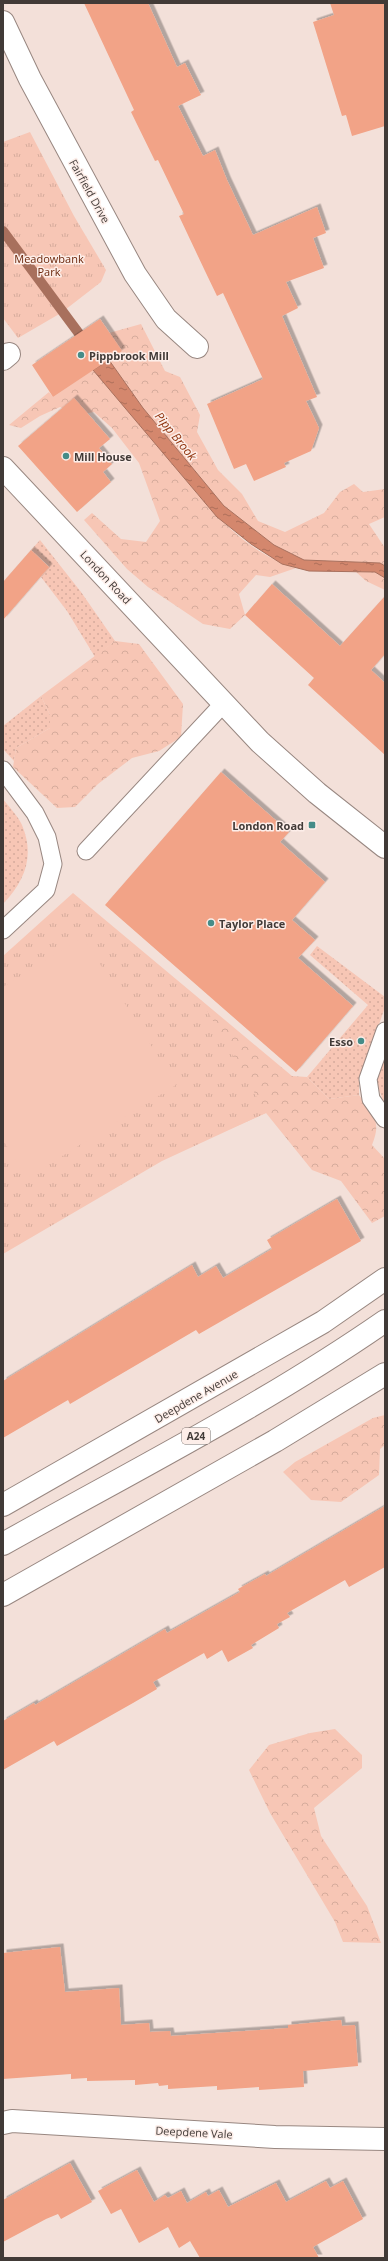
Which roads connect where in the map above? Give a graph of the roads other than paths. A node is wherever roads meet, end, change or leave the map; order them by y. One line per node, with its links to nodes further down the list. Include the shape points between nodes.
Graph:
1 (3, 22): 2 (main road, Fairfield Drive, via 30,79 136,274 166,319)
2 (196, 347)
3 (3, 468): 4 (main road, London Road)
4 (224, 702): 6 (main road, London Road, via 260,742 317,793); 7 (lane)
5 (3, 770): 8 (lane, via 35,814 47,837 53,864 46,890)
6 (385, 847)
7 (86, 851)
8 (3, 930)
9 (385, 1032): 10 (lane, via 368,1079 371,1099)
10 (385, 1119)
11 (385, 1280): 14 (main road, Deepdene Avenue, via 323,1322)
12 (385, 1321): 15 (main road, A24, via 251,1405)
13 (385, 1374): 16 (main road, via 275,1441)
14 (3, 1505)
15 (3, 1544)
16 (3, 1595)
17 (3, 2122): 18 (main road, Deepdene Vale, via 275,2137)
18 (385, 2139)

